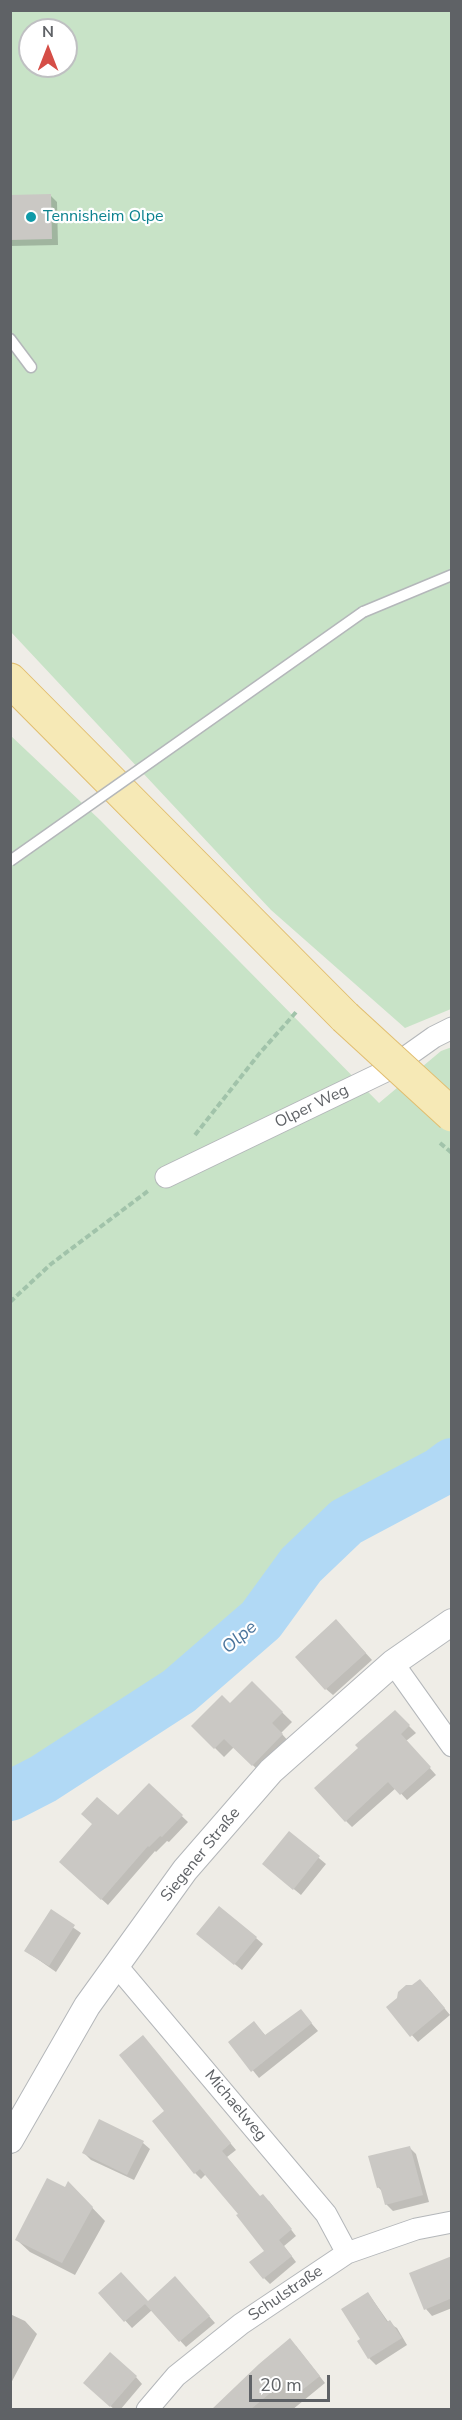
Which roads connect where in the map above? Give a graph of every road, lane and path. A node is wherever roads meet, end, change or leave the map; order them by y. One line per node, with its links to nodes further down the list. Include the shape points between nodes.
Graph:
1 (10, 339): 2 (lane)
2 (31, 367)
3 (452, 575): 5 (lane, bridge, via 363,612)
4 (10, 680): 8 (main road, bridge, via 345,1017)
5 (10, 861)
6 (297, 1011): 9 (path)
7 (452, 1028): 10 (street, Olper Weg, via 386,1071)
8 (452, 1115)
9 (194, 1137)
10 (166, 1177)
11 (128, 1207): 12 (path, via 51,1264)
12 (10, 1302)
13 (452, 1622): 14 (street, Siegener Straße)
14 (393, 1663): 15 (street); 16 (street, Siegener Straße, via 271,1771 186,1870)
15 (452, 1746)
16 (116, 1965): 17 (street, Siegener Straße, via 87,2006); 19 (street, Michaelweg, via 326,2214)
17 (10, 2140)
18 (452, 2222): 19 (street, Schulstraße, via 416,2229)
19 (348, 2253): 20 (street, Schulstraße, via 241,2324 176,2376)
20 (147, 2409)

